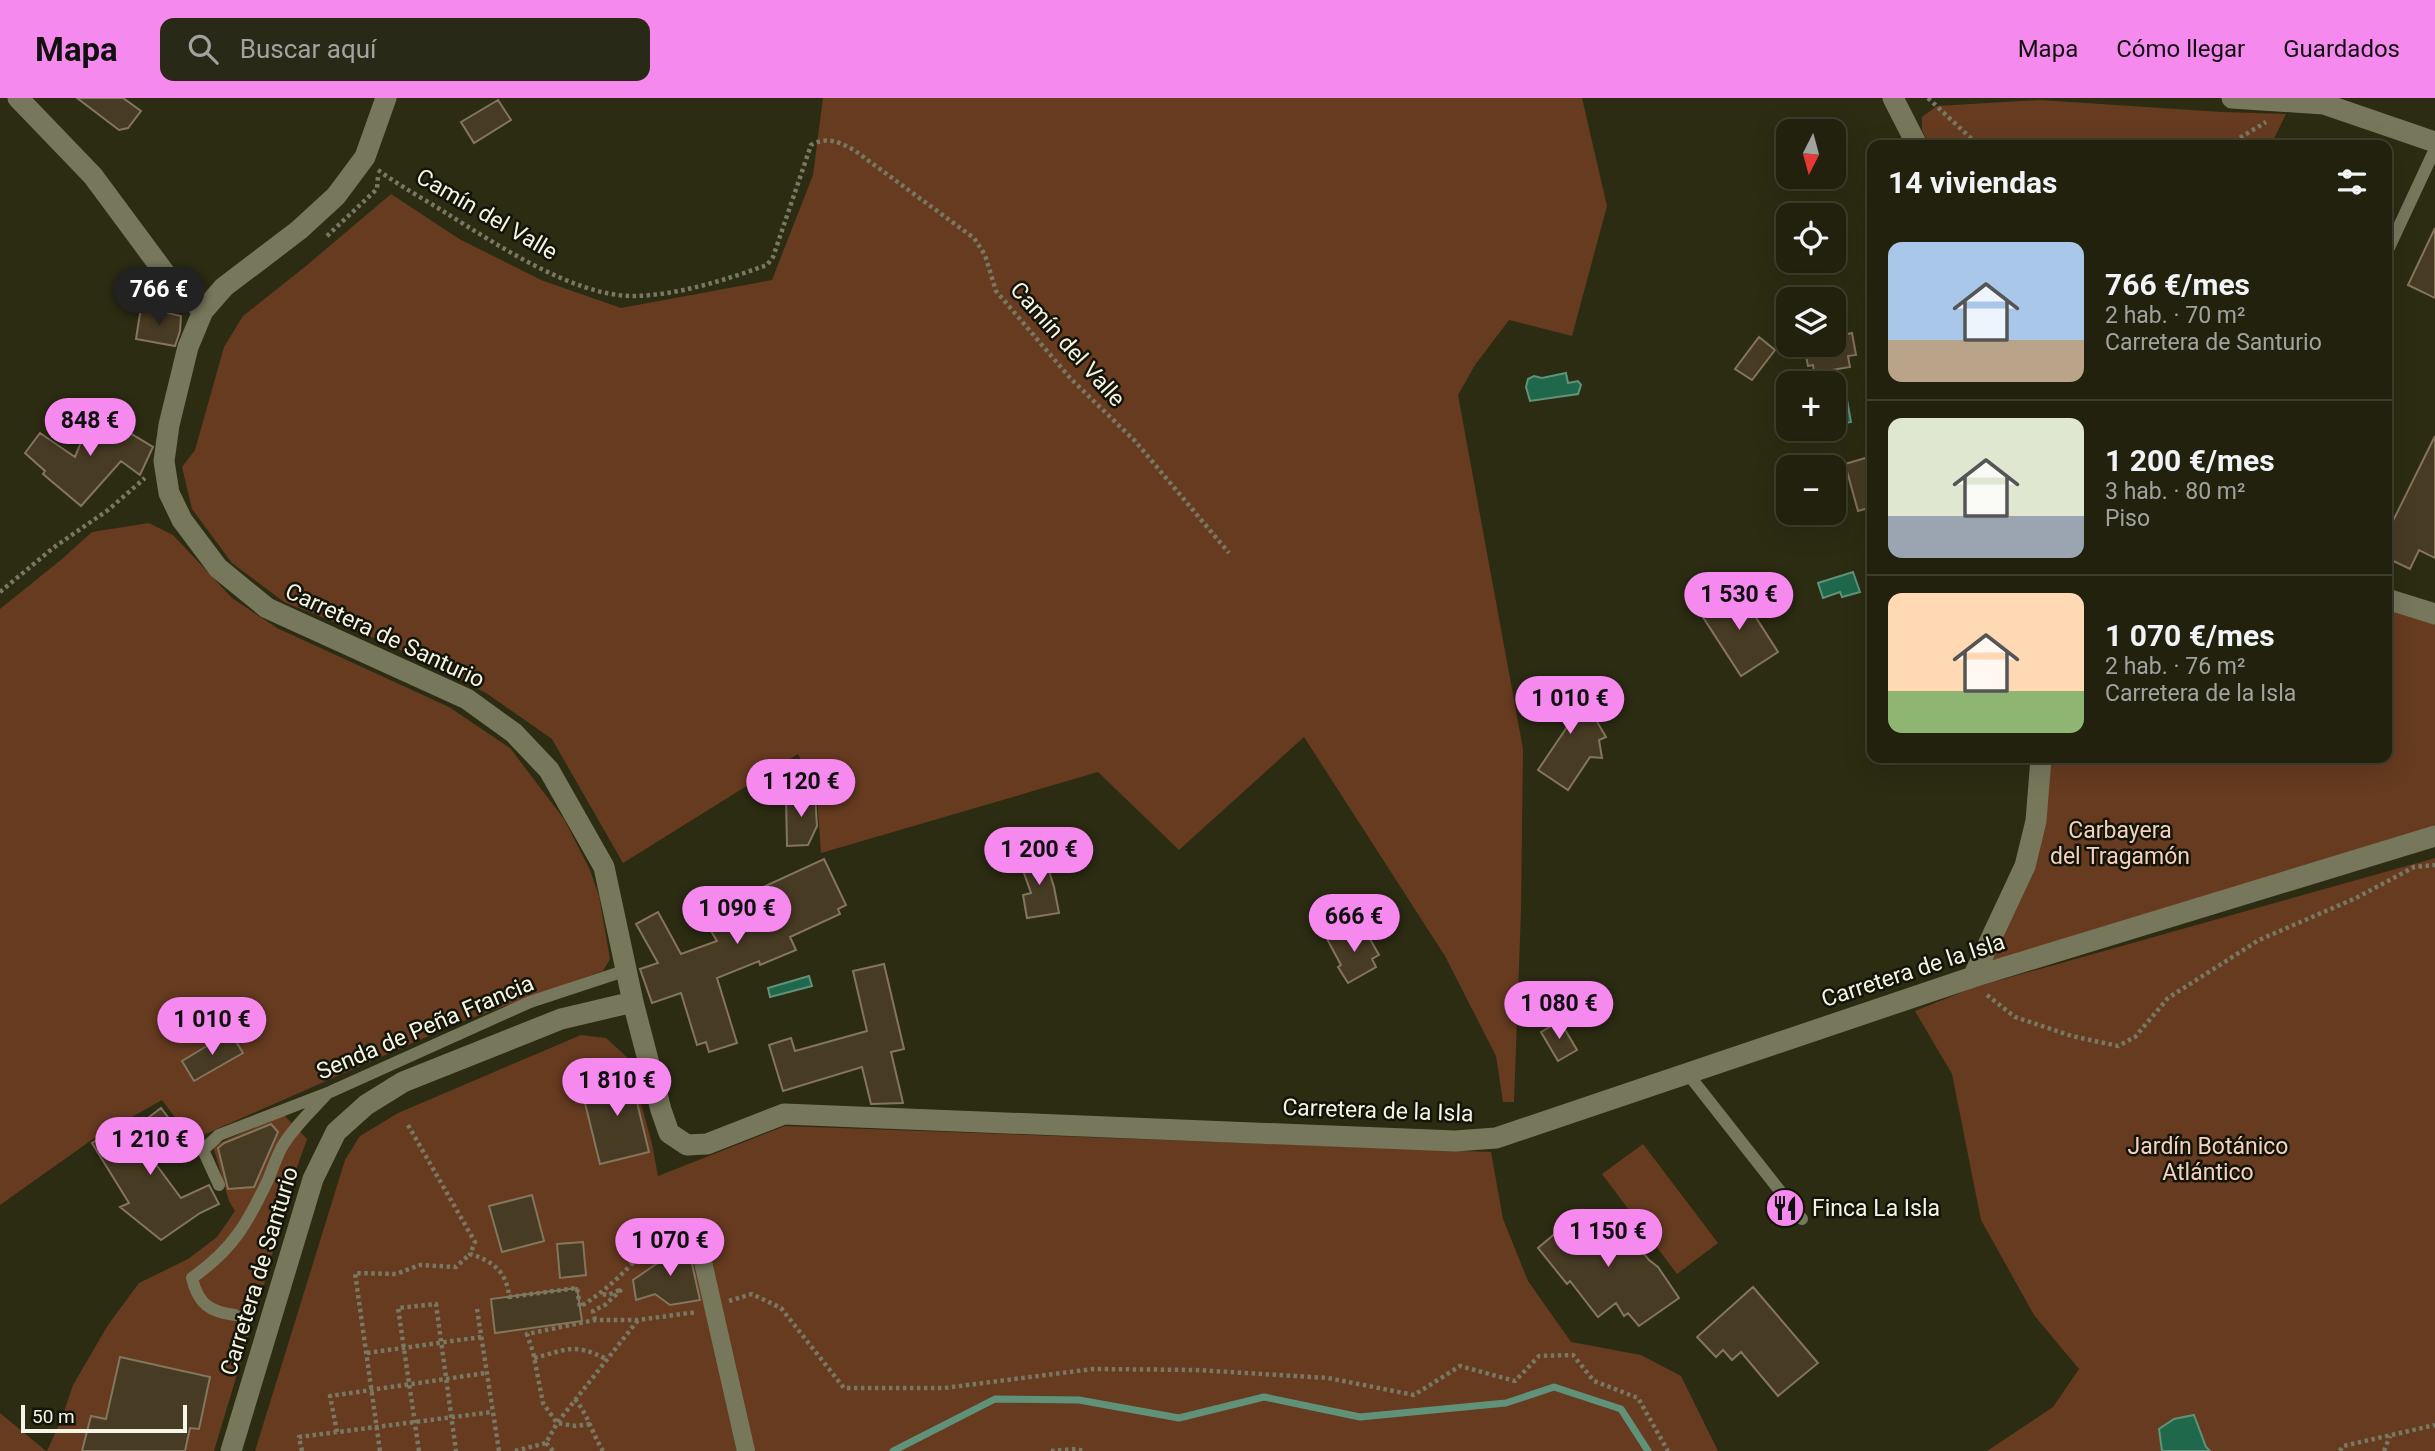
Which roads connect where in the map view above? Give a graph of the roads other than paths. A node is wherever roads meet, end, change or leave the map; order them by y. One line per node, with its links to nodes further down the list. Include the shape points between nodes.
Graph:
1 (18, 98): 9 (street, via 93,176 167,276)
2 (386, 98): 9 (street, Carretera de Santurio, via 365,157 336,196 224,287)
3 (1893, 98): 5 (street)
4 (2232, 98): 6 (street, via 2324,104)
5 (1914, 140)
6 (2435, 142)
7 (2435, 149): 8 (lane)
8 (2392, 241)
9 (203, 311): 14 (street, Carretera de Santurio, via 188,347 164,461 169,493 182,520 218,568 267,608 467,699 514,733 549,770 604,867)
10 (2392, 601): 11 (street)
11 (2435, 614)
12 (2041, 763): 15 (street, via 2036,821 2025,866)
13 (2435, 836): 15 (street, Carretera de la Isla)
14 (627, 970): 16 (street, Carretera de Santurio); 18 (lane, Senda de Peña Francia, via 530,1002)
15 (1978, 984): 17 (street, Carretera de la Isla)
16 (633, 1002): 17 (street, Carretera de la Isla, via 669,1133 687,1145 707,1144 784,1114 1455,1141 1496,1138); 23 (street, Carretera de Santurio, via 561,1019 403,1082 366,1105 337,1132 313,1179)
17 (1688, 1074): 20 (lane)
18 (330, 1092): 19 (lane, Senda de Peña Francia, via 219,1135 203,1150); 22 (lane, via 282,1147 235,1241 192,1278 196,1294 215,1312)
19 (219, 1185)
20 (1802, 1219)
21 (696, 1231): 24 (street)
22 (235, 1315)
23 (231, 1451)
24 (746, 1451)

